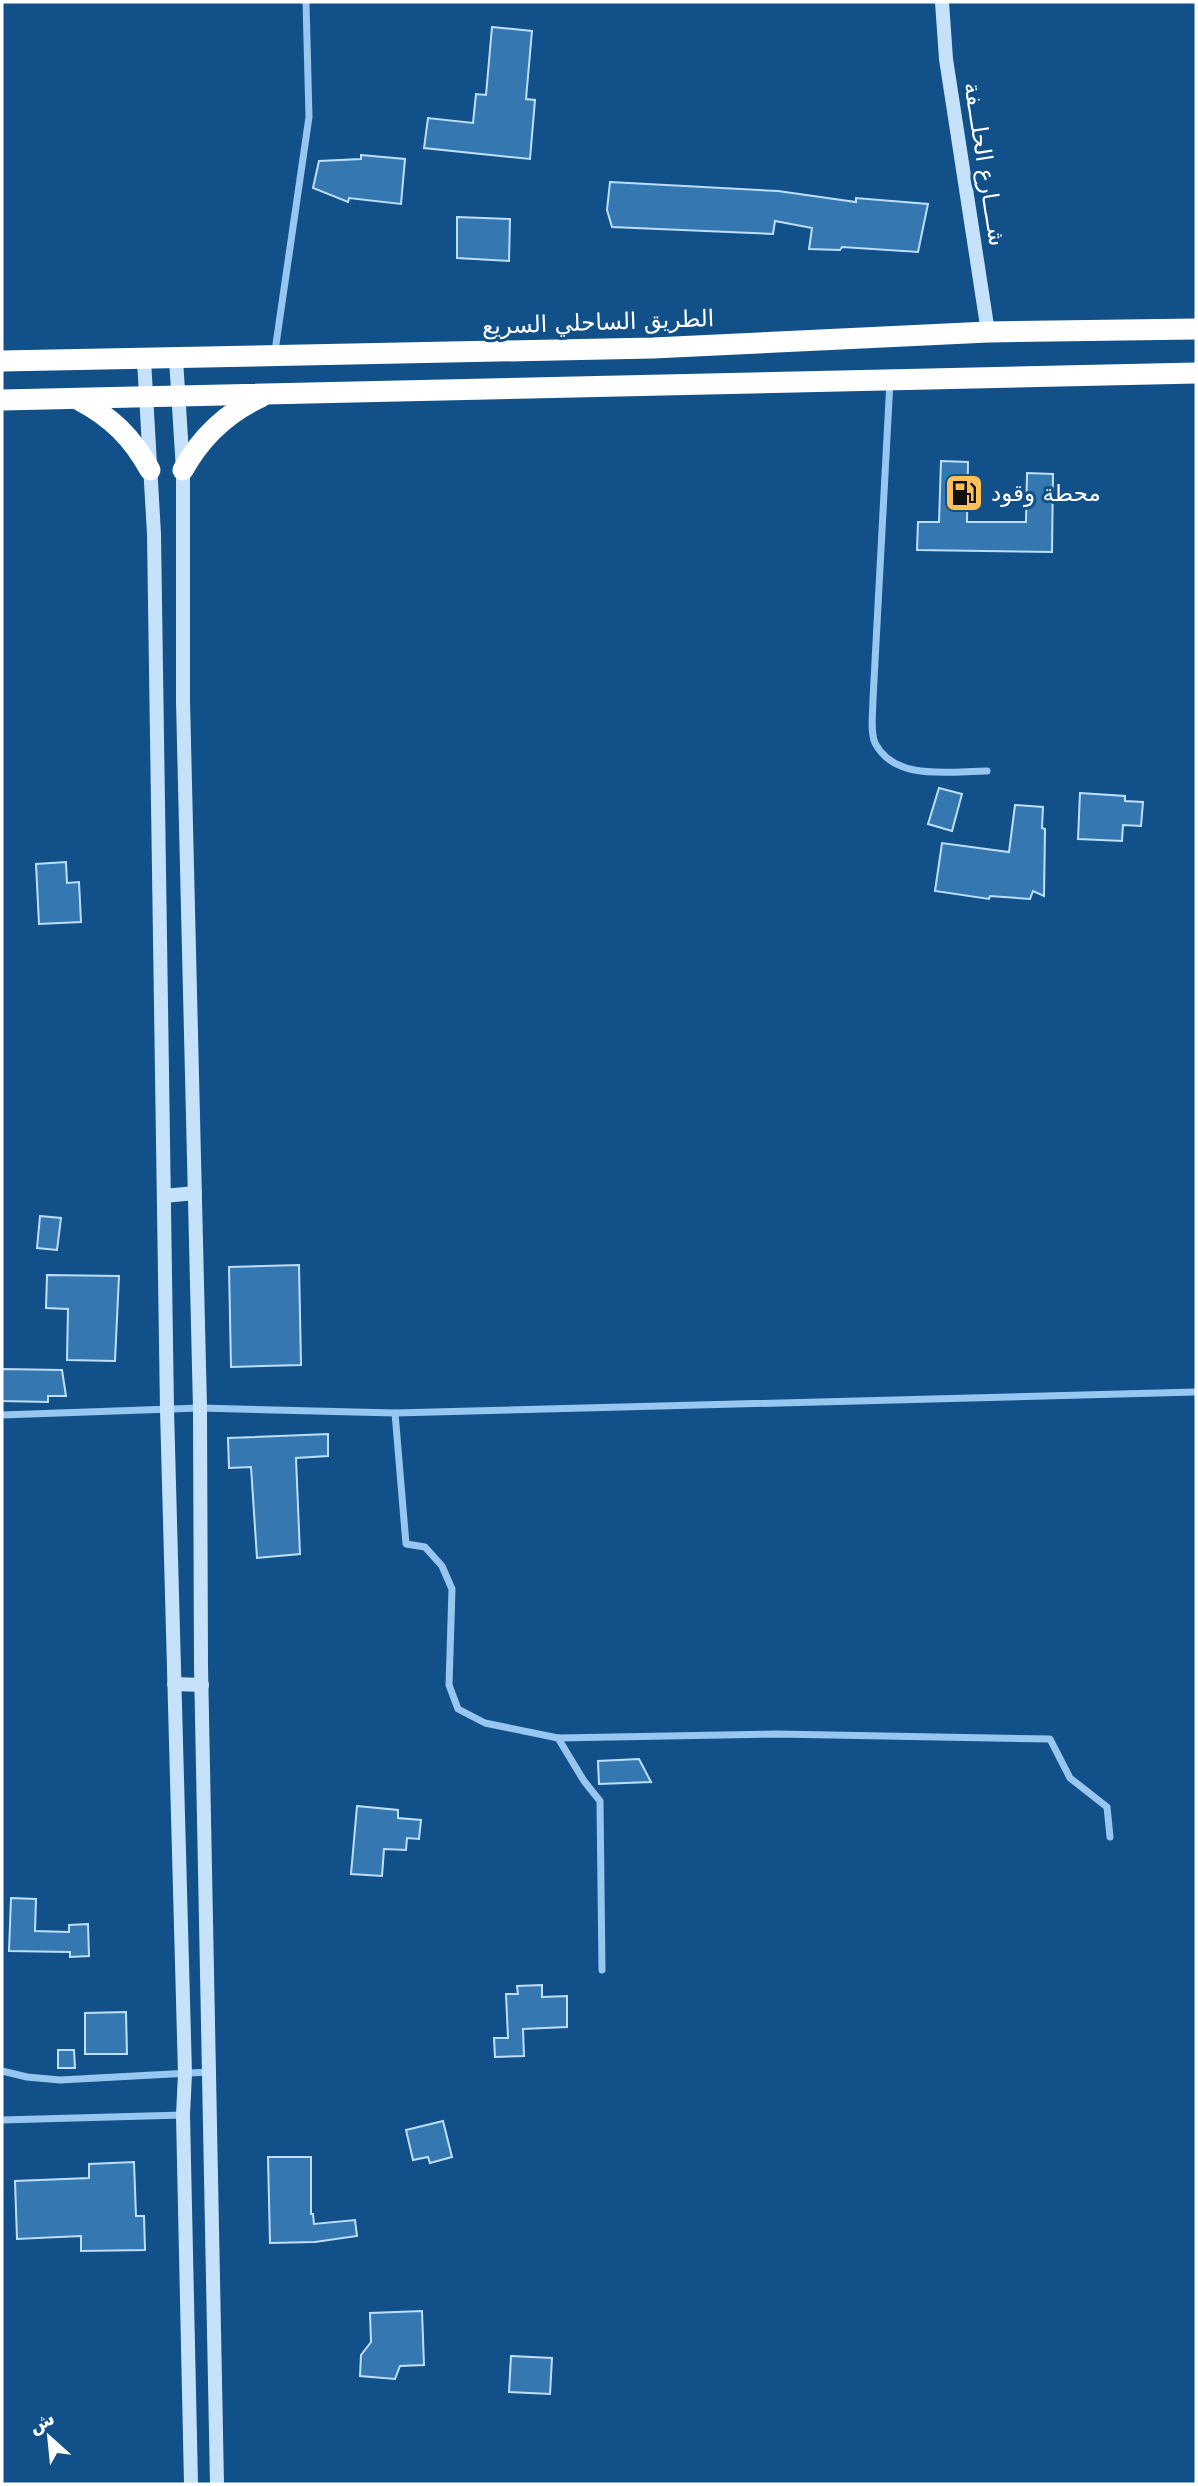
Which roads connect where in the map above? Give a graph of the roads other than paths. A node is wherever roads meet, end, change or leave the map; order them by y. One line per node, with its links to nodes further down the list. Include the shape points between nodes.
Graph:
1 (306, 2): 5 (street, via 309,117)
2 (942, 2): 4 (street, شــــارع الحلـــفة, via 946,59)
3 (1196, 330): 4 (highway, الطريق الساحلي السريع)
4 (988, 332): 5 (highway, الطريق الساحلي السريع, via 653,348)
5 (275, 356): 6 (highway, الطريق الساحلي السريع)
6 (176, 359): 7 (highway, الطريق الساحلي السريع); 12 (street)
7 (144, 360): 8 (highway, الطريق الساحلي السريع); 13 (street)
8 (2, 362)
9 (1196, 373): 10 (highway)
10 (890, 380): 11 (highway); 20 (street, via 873,741 887,759 912,771)
11 (265, 395): 12 (highway); 17 (highway, via 217,425)
12 (178, 397): 13 (highway); 17 (street)
13 (146, 398): 15 (highway); 16 (street)
14 (2, 400): 15 (highway)
15 (79, 400): 16 (highway, via 128,435)
16 (150, 470): 18 (street)
17 (183, 470): 19 (street)
18 (156, 698): 19 (street); 22 (street)
19 (183, 701): 21 (street)
20 (987, 771)
21 (195, 1194): 22 (street); 24 (street)
22 (164, 1196): 25 (street)
23 (1196, 1392): 26 (street)
24 (200, 1408): 25 (street); 26 (street); 29 (street)
25 (167, 1409): 27 (street); 28 (street)
26 (394, 1413): 30 (street, via 406,1544 425,1547 442,1566 452,1590 449,1685 458,1709 485,1723)
27 (2, 1415)
28 (174, 1684): 29 (street); 35 (street)
29 (202, 1685): 34 (street)
30 (558, 1738): 31 (street, via 777,1734 1050,1739 1070,1778 1107,1807); 32 (street, via 600,1801)
31 (1110, 1837)
32 (602, 1970)
33 (2, 2071): 35 (street, via 60,2080)
34 (209, 2072): 35 (street); 39 (street)
35 (185, 2074): 36 (street)
36 (183, 2115): 37 (street); 38 (street)
37 (2, 2120)
38 (189, 2323): 39 (street); 40 (street)
39 (214, 2323): 41 (street)
40 (191, 2484)
41 (217, 2484)

